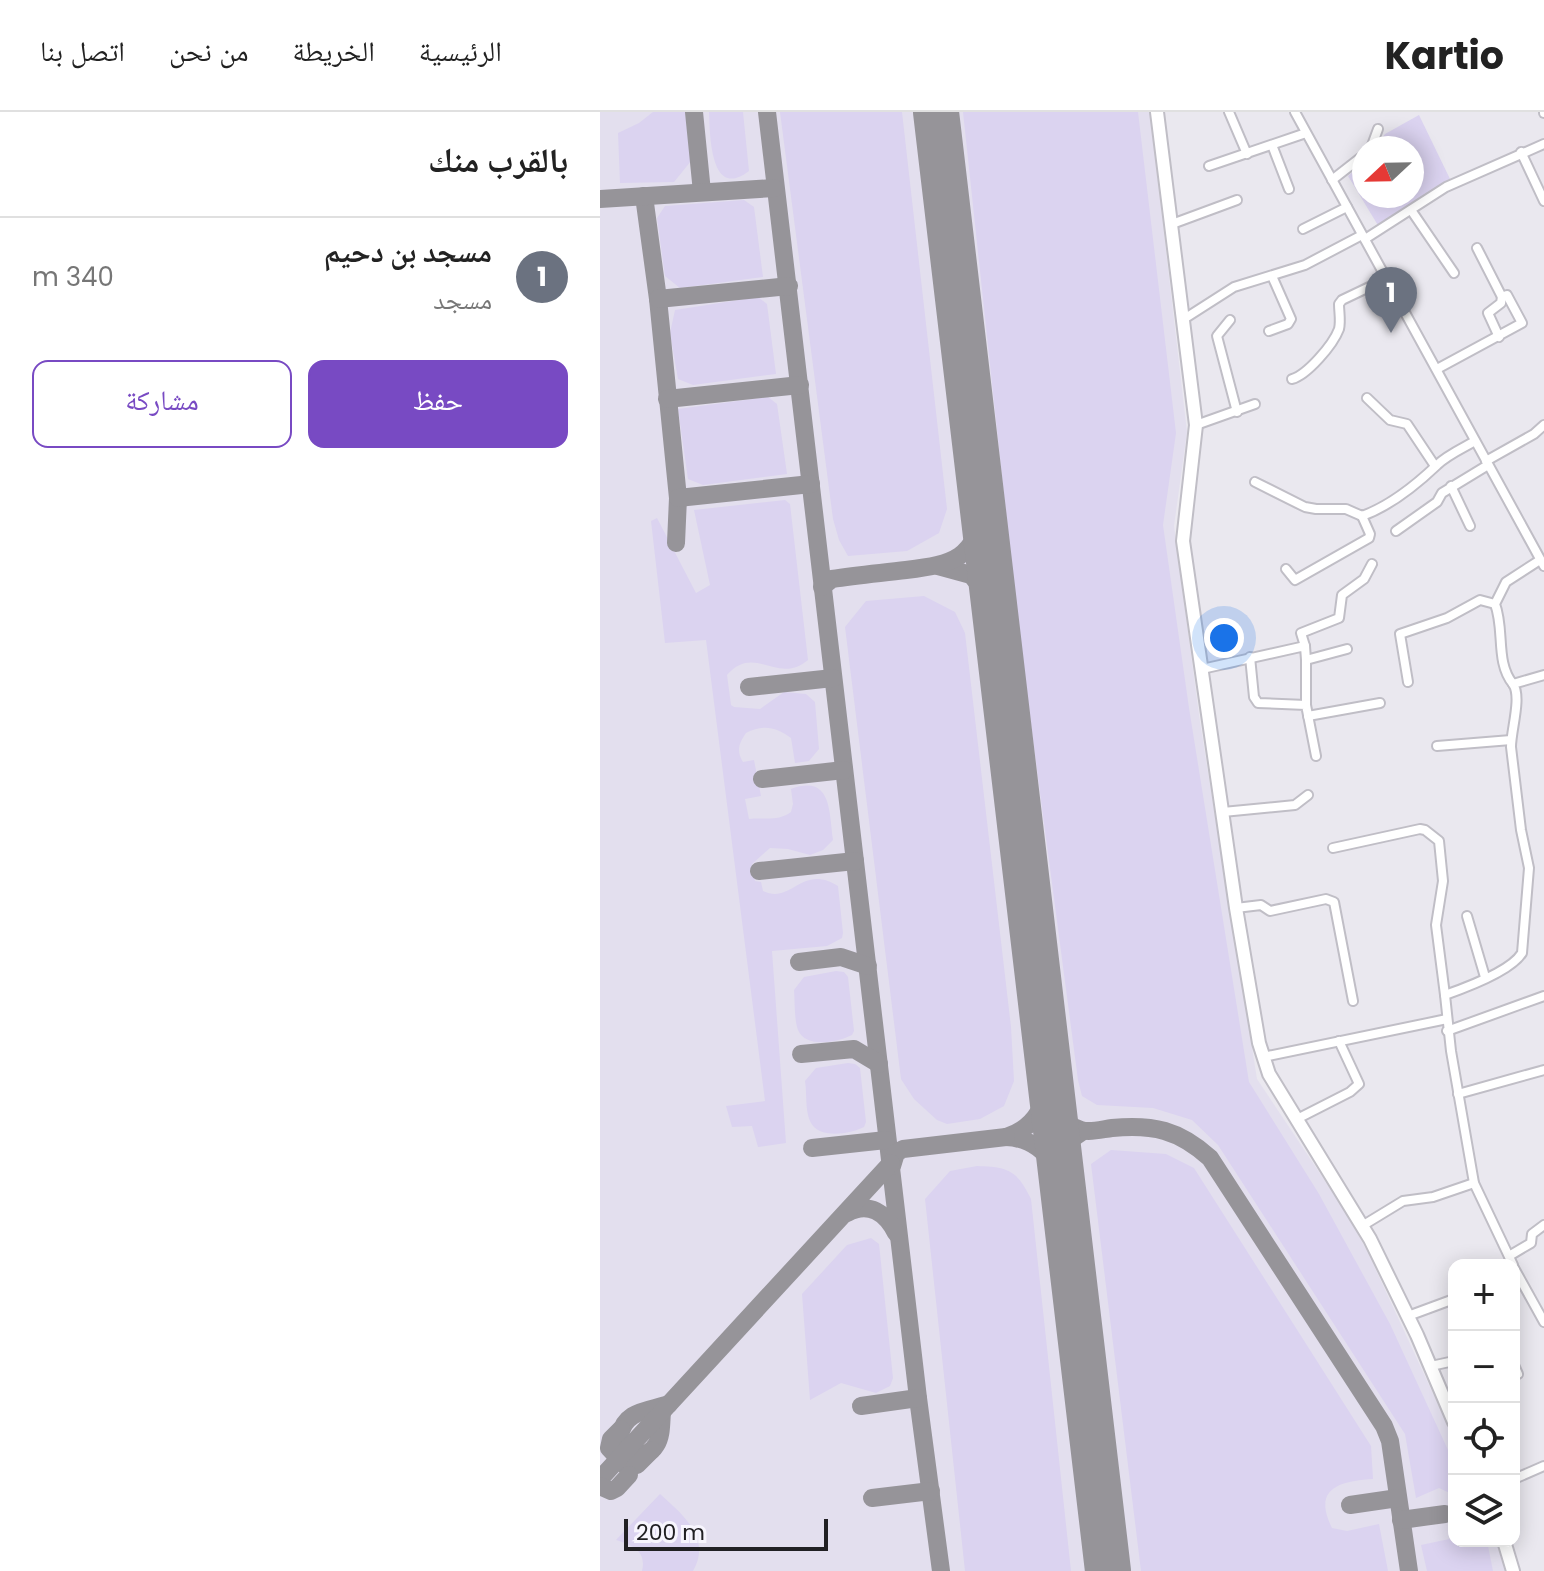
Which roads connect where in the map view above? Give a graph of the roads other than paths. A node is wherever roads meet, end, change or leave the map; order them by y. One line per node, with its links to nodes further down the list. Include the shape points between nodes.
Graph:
1 (1157, 112): 19 (main road)
2 (1229, 112): 10 (street)
3 (1295, 112): 5 (street)
4 (1378, 129): 6 (street)
5 (1306, 133): 8 (street); 13 (street)
6 (1375, 136)
7 (1544, 144): 9 (street)
8 (1272, 145): 10 (street); 14 (street)
9 (1521, 152): 16 (street); 18 (street, via 1446,187)
10 (1247, 154): 12 (street)
11 (1352, 164): 13 (street)
12 (1209, 166)
13 (1332, 180): 17 (street)
14 (1289, 189)
15 (1237, 200): 19 (street)
16 (1544, 201)
17 (1347, 207): 20 (street); 21 (street)
18 (1411, 210): 21 (street); 23 (street)
19 (1172, 224): 27 (main road)
20 (1303, 229)
21 (1364, 237): 24 (street); 25 (street)
22 (1477, 248): 26 (street)
23 (1454, 273)
24 (1272, 276): 27 (street, via 1234,287); 29 (street, via 1291,319)
25 (1386, 279): 31 (street); 32 (street, via 1340,301 1336,334 1305,373)
26 (1502, 297): 30 (street, via 1488,313); 30 (street, via 1508,295 1522,320)
27 (1184, 319): 36 (main road)
28 (1230, 320): 35 (street, via 1217,336)
29 (1269, 331)
30 (1499, 337): 31 (street)
31 (1437, 369): 38 (street)
32 (1292, 379)
33 (1367, 398): 40 (street, via 1390,420 1407,424)
34 (1255, 404): 35 (street)
35 (1237, 412): 36 (street)
36 (1196, 425): 54 (main road, via 1183,531)
37 (1544, 425): 39 (street)
38 (1475, 441): 39 (street); 40 (street)
39 (1487, 463): 42 (street); 46 (street)
40 (1435, 466): 43 (street, via 1380,509)
41 (1255, 482): 43 (street, via 1305,507 1346,509)
42 (1451, 486): 44 (street); 45 (street)
43 (1362, 516): 48 (street, via 1369,538 1296,579)
44 (1470, 526)
45 (1396, 531)
46 (1542, 563): 49 (street, via 1506,582)
47 (1372, 564): 50 (street, via 1364,579 1342,595 1339,618 1301,633)
48 (1286, 569)
49 (1495, 604): 56 (street, via 1480,600 1400,634); 57 (street, via 1504,666)
50 (1305, 646): 52 (street); 53 (street)
51 (1347, 649): 53 (street)
52 (1250, 657): 54 (street); 59 (street, via 1258,703)
53 (1306, 660): 59 (street)
54 (1202, 669): 65 (main road)
55 (1544, 675): 57 (street)
56 (1408, 682)
57 (1513, 684): 61 (street, via 1518,695)
58 (1380, 703): 60 (street)
59 (1306, 705): 60 (street)
60 (1308, 716): 63 (street)
61 (1511, 740): 62 (street); 69 (street, via 1529,874 1522,953)
62 (1437, 746)
63 (1316, 756)
64 (1308, 795): 65 (street, via 1295,805)
65 (1223, 812): 67 (main road)
66 (1333, 848): 70 (street, via 1420,829 1439,841 1443,881 1436,925)
67 (1236, 908): 72 (street, via 1261,905 1270,911 1326,899 1334,902); 76 (main road)
68 (1467, 916): 69 (street)
69 (1485, 977): 70 (street)
70 (1445, 995): 73 (street)
71 (1544, 996): 74 (street)
72 (1353, 1001)
73 (1447, 1019): 74 (street); 75 (street)
74 (1447, 1031): 78 (street)
75 (1339, 1041): 76 (street); 79 (street, via 1359,1084)
76 (1263, 1057): 79 (main road)
77 (1544, 1070): 78 (street)
78 (1458, 1094): 80 (street)
79 (1297, 1119): 82 (main road)
80 (1474, 1183): 82 (street, via 1403,1201); 83 (street)
81 (1544, 1225): 84 (street, via 1532,1234)
82 (1362, 1226): 87 (main road)
83 (1509, 1259)
84 (1519, 1259)
85 (1520, 1280): 88 (street)
86 (1448, 1301): 87 (street)
87 (1408, 1316): 90 (main road)
88 (1544, 1322)
89 (1448, 1362): 90 (street)
90 (1431, 1366): 91 (main road)
91 (1448, 1407)
92 (1544, 1466): 93 (street)
93 (1520, 1476)
94 (1506, 1547): 95 (main road)
95 (1513, 1571)

